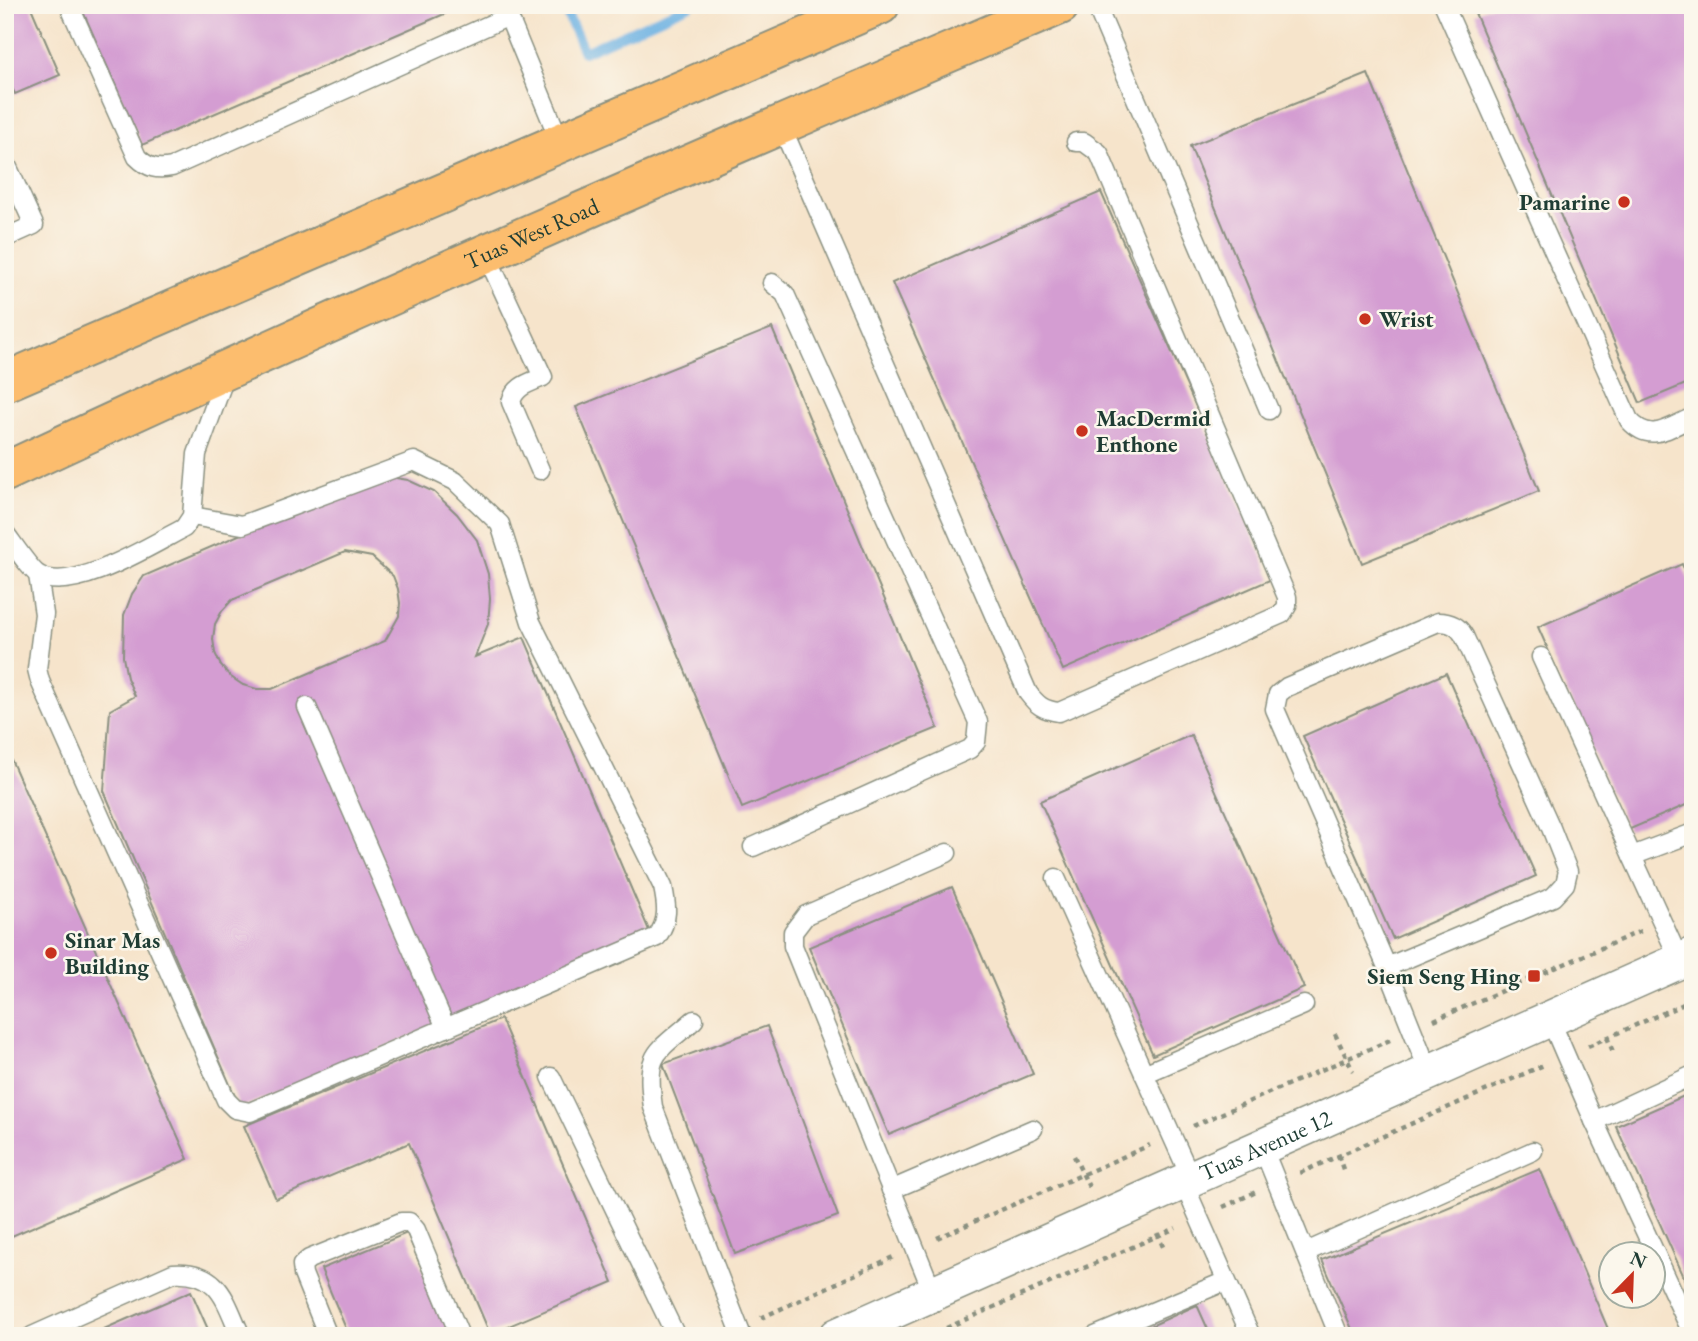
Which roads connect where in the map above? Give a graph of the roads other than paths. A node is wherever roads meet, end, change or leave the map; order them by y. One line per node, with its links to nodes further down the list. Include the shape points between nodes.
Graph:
1 (69, 5): 6 (lane, via 137,157 152,168 163,169)
2 (880, 5): 9 (main road)
3 (1060, 5): 7 (main road, Tuas West Road)
4 (1096, 5): 16 (lane)
5 (1444, 5): 17 (lane, via 1629,420 1646,434)
6 (507, 11): 9 (lane)
7 (781, 125): 8 (lane, via 1028,693 1038,705 1059,712 1282,614 1287,606 1099,153); 12 (main road, Tuas West Road)
8 (1076, 142)
9 (561, 144): 15 (main road)
10 (5, 161): 11 (lane, via 34,225)
11 (5, 238)
12 (486, 254): 14 (main road, Tuas West Road); 18 (lane, via 543,377 520,387 511,402)
13 (772, 283): 26 (lane, via 785,294 978,722 970,749)
14 (228, 368): 19 (main road, Tuas West Road); 20 (lane, via 197,454)
15 (5, 382)
16 (1269, 410)
17 (1693, 417)
18 (540, 470)
19 (5, 472)
20 (192, 516): 22 (lane, via 184,528 84,576 59,580); 35 (lane, via 242,525 414,461 455,481 500,524 531,622 663,887 666,916 657,937)
21 (5, 533): 22 (lane)
22 (38, 575): 35 (lane, via 44,614 37,669 40,681 229,1104 250,1112)
23 (1541, 657): 28 (lane)
24 (307, 707): 35 (lane)
25 (1693, 833): 28 (lane)
26 (753, 847)
27 (947, 853): 45 (lane, via 806,915 793,932 793,946)
28 (1632, 856): 30 (lane, via 1662,921)
29 (1056, 878): 37 (lane)
30 (1686, 958): 33 (street, Tuas Avenue 12)
31 (1387, 967): 31 (lane, via 1275,701 1287,687 1438,622 1448,622 1464,636 1568,871 1565,884 1553,897); 36 (lane)
32 (1304, 1005): 37 (lane)
33 (1550, 1019): 36 (street, Tuas Avenue 12); 40 (lane)
34 (694, 1020): 49 (lane, via 654,1054 649,1076 653,1107)
35 (446, 1028)
36 (1429, 1072): 42 (street, Tuas Avenue 12)
37 (1144, 1074): 44 (lane)
38 (1693, 1074): 40 (lane)
39 (551, 1077): 56 (lane)
40 (1594, 1121): 51 (lane)
41 (1033, 1129): 45 (lane)
42 (1262, 1146): 44 (street, Tuas Avenue 12); 46 (lane)
43 (1533, 1151): 46 (lane)
44 (1187, 1180): 47 (lane); 48 (street, Tuas Avenue 12)
45 (891, 1190): 48 (lane)
46 (1306, 1252): 59 (lane)
47 (1226, 1281): 57 (lane); 58 (lane)
48 (933, 1293): 50 (street, Tuas Avenue 12)
49 (741, 1332)
50 (842, 1335)
51 (1693, 1335)
52 (32, 1336): 53 (lane, via 173,1273 187,1272 220,1289)
53 (241, 1336)
54 (328, 1336): 55 (lane, via 302,1265 401,1222 409,1222 416,1230)
55 (460, 1336)
56 (676, 1336)
57 (1095, 1336)
58 (1251, 1336)
59 (1339, 1336)

